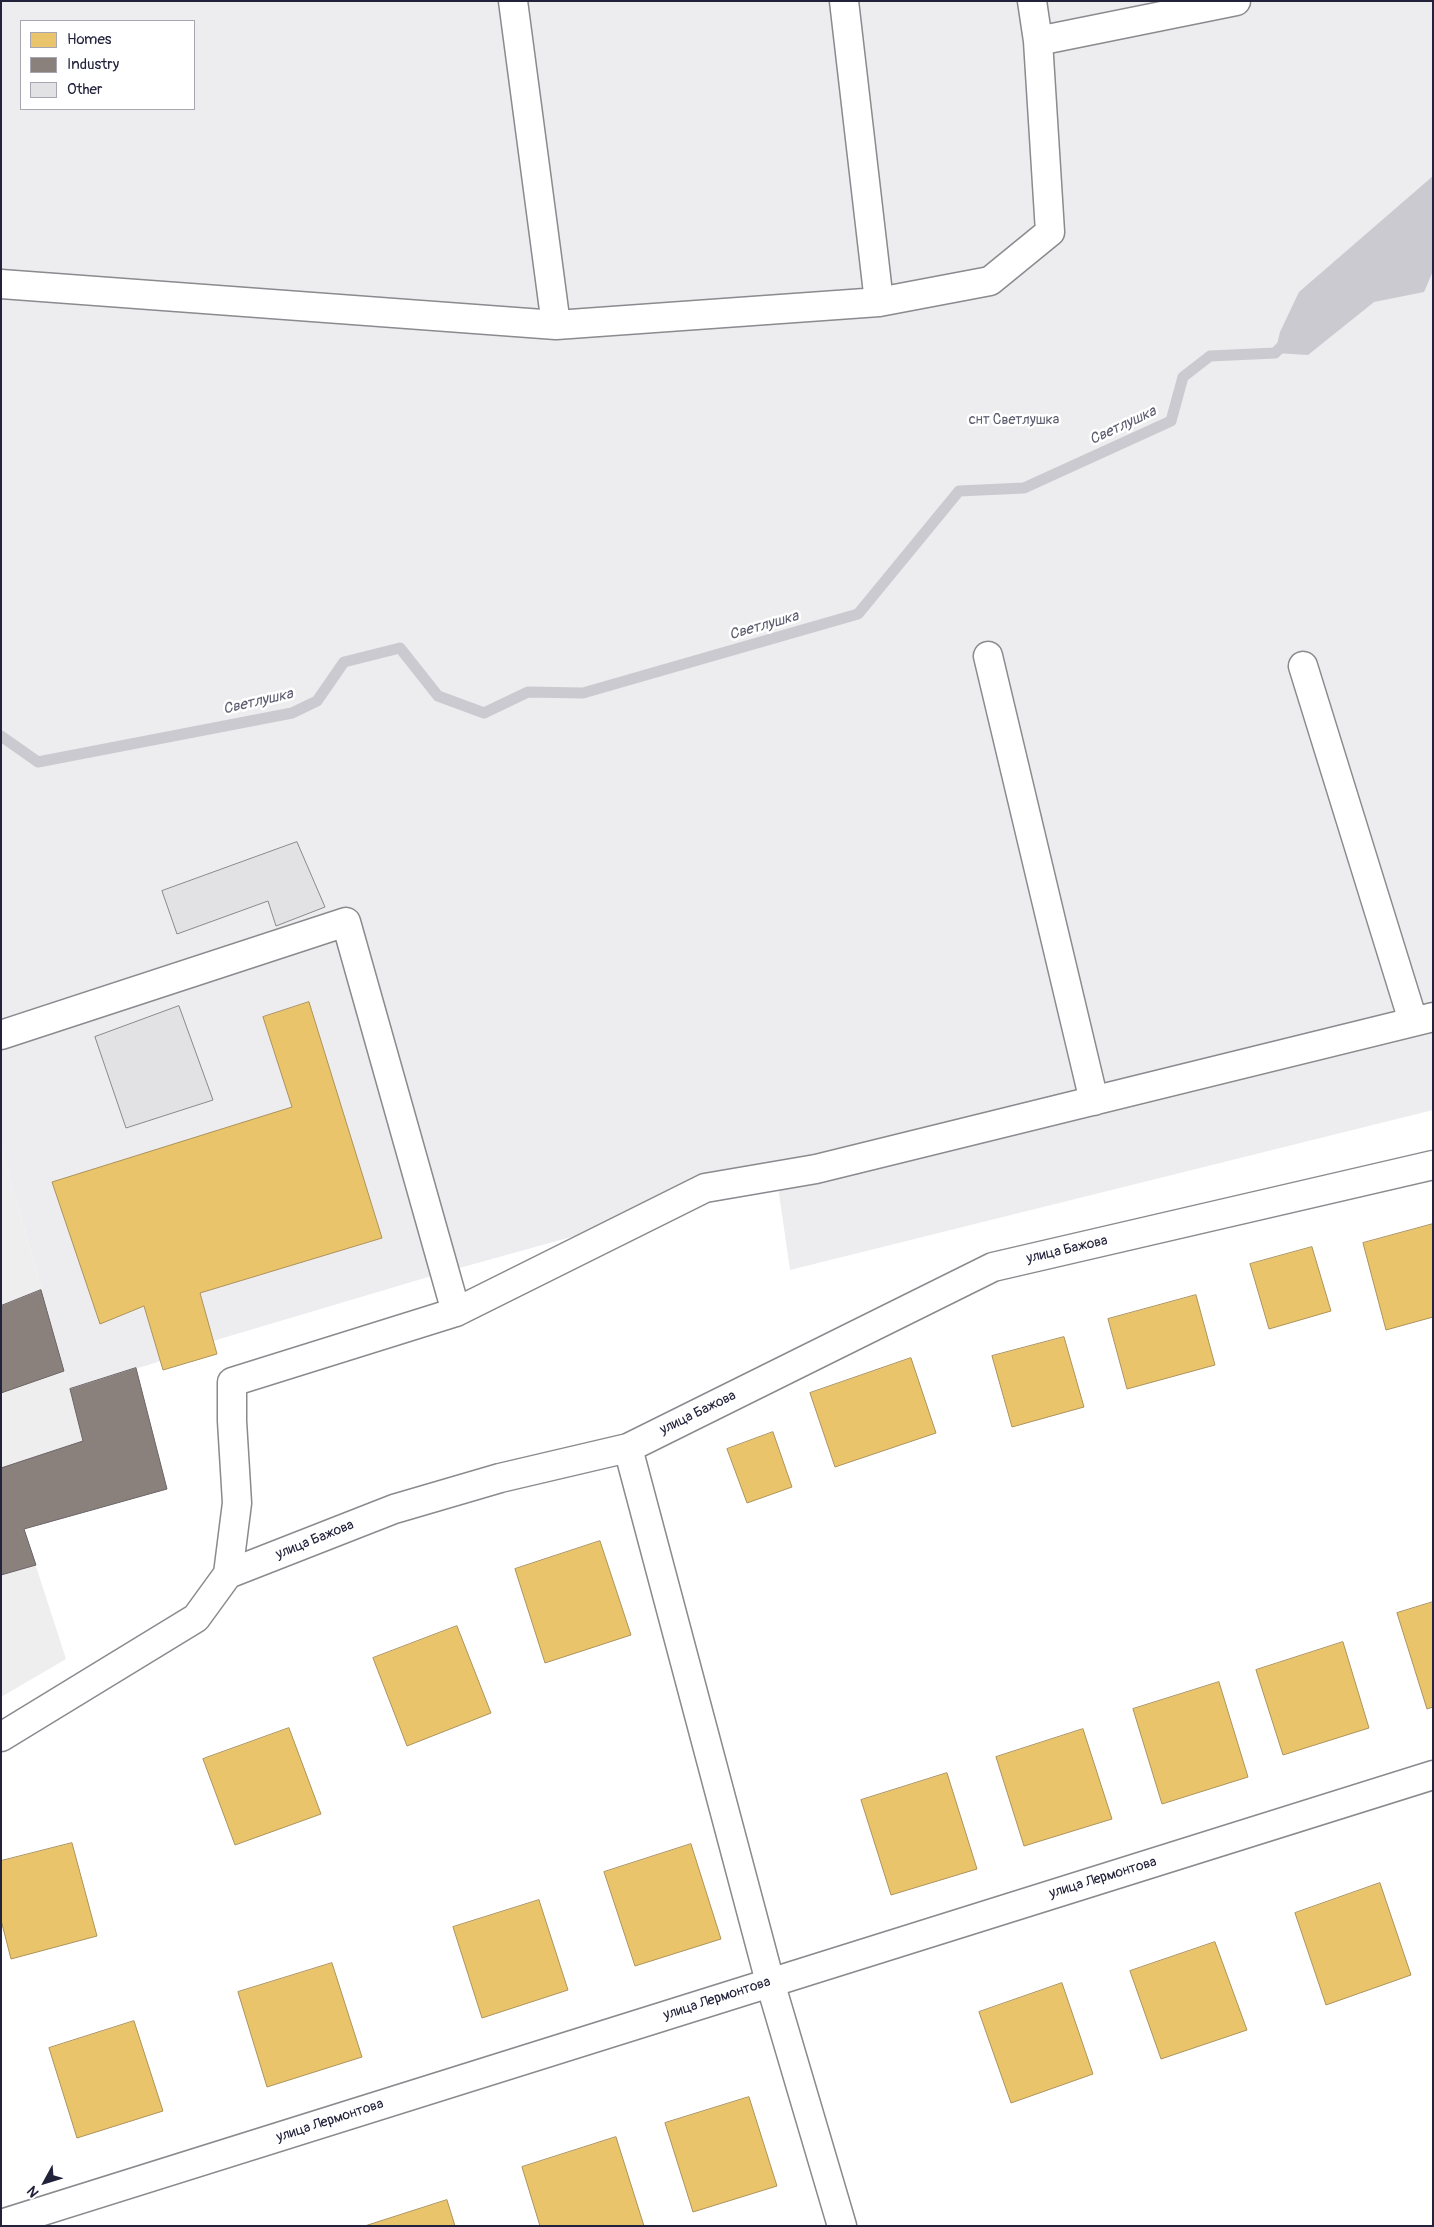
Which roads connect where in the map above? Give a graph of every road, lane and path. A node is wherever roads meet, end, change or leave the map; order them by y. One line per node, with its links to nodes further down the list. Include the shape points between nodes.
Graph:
1 (513, 1): 8 (street)
2 (844, 1): 7 (street)
3 (1032, 1): 5 (street)
4 (1236, 1): 5 (street)
5 (1038, 40): 7 (street, via 1050,232 990,281)
6 (1, 284): 8 (street)
7 (879, 302): 8 (street)
8 (556, 325)
9 (988, 656): 13 (street)
10 (1303, 666): 11 (street)
11 (1423, 1019): 13 (street)
12 (1, 1034): 15 (street, via 346,922)
13 (1094, 1101): 15 (street, via 816,1169 705,1188)
14 (1433, 1165): 16 (street, улица Бажова, via 994,1267)
15 (456, 1312): 17 (street, via 232,1382 236,1504)
16 (628, 1448): 17 (street, улица Бажова, via 500,1478 394,1509); 20 (street)
17 (228, 1574): 18 (street, via 196,1618)
18 (1, 1737)
19 (1433, 1775): 20 (street, улица Лермонтова)
20 (770, 1982): 21 (street, улица Лермонтова); 22 (street)
21 (1, 2224)
22 (842, 2226)

